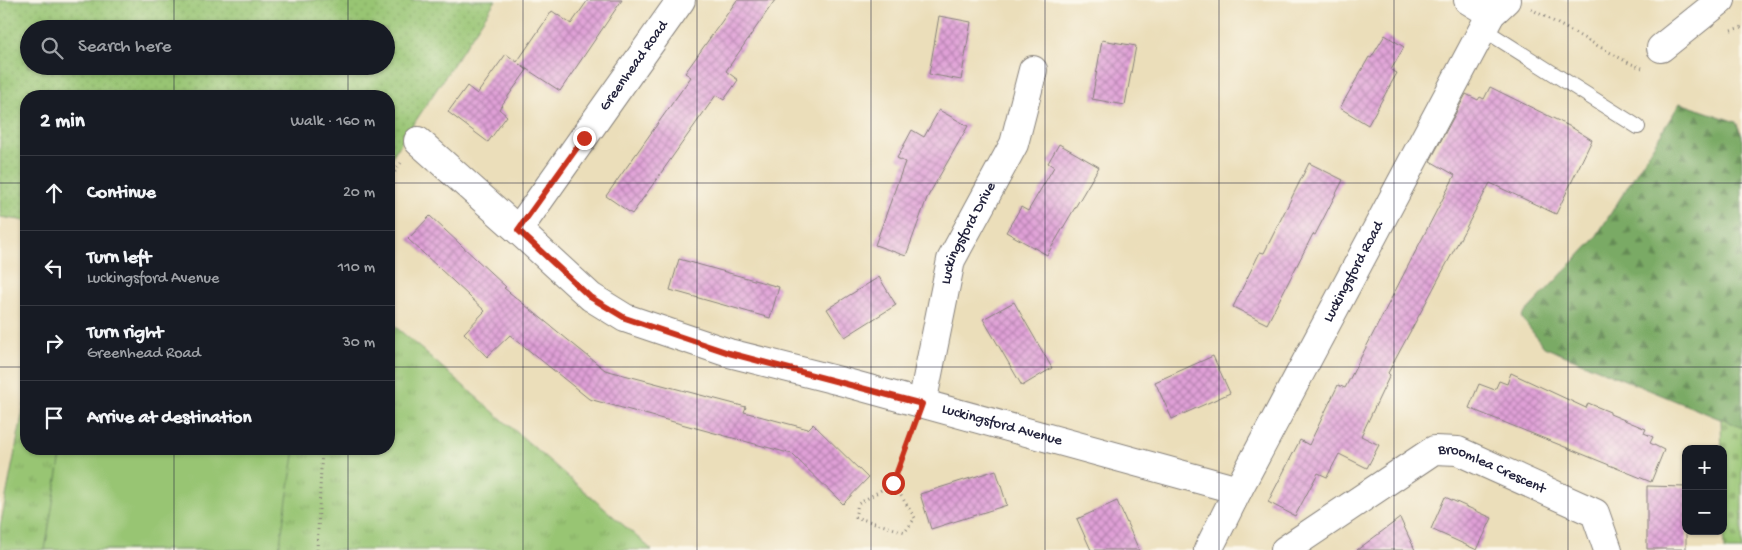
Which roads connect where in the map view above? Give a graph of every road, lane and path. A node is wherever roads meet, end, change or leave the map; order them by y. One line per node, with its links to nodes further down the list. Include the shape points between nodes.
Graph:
1 (681, 0): 12 (street, Greenhead Road)
2 (1468, 0): 4 (street)
3 (1721, 0): 7 (street)
4 (1501, 12): 9 (path); 10 (lane); 16 (street, Luckingsford Road)
5 (1742, 27): 6 (path)
6 (1724, 35)
7 (1661, 48)
8 (1033, 70): 13 (street, Luckingsford Drive, via 1014,144 951,260)
9 (1645, 70)
10 (1638, 127)
11 (418, 141): 12 (street, Luckingsford Avenue)
12 (518, 230): 13 (street, Luckingsford Avenue, via 590,297 625,318 729,353)
13 (922, 404): 15 (path); 16 (street, Luckingsford Avenue)
14 (322, 455): 17 (path)
15 (893, 483): 15 (path, via 858,504 855,517 905,532 915,518)
16 (1238, 490): 18 (street, Luckingsford Road)
17 (317, 550)
18 (1208, 550)
19 (1285, 550): 20 (street, Broomlea Crescent, via 1434,450 1458,451 1595,513)
20 (1608, 550)

